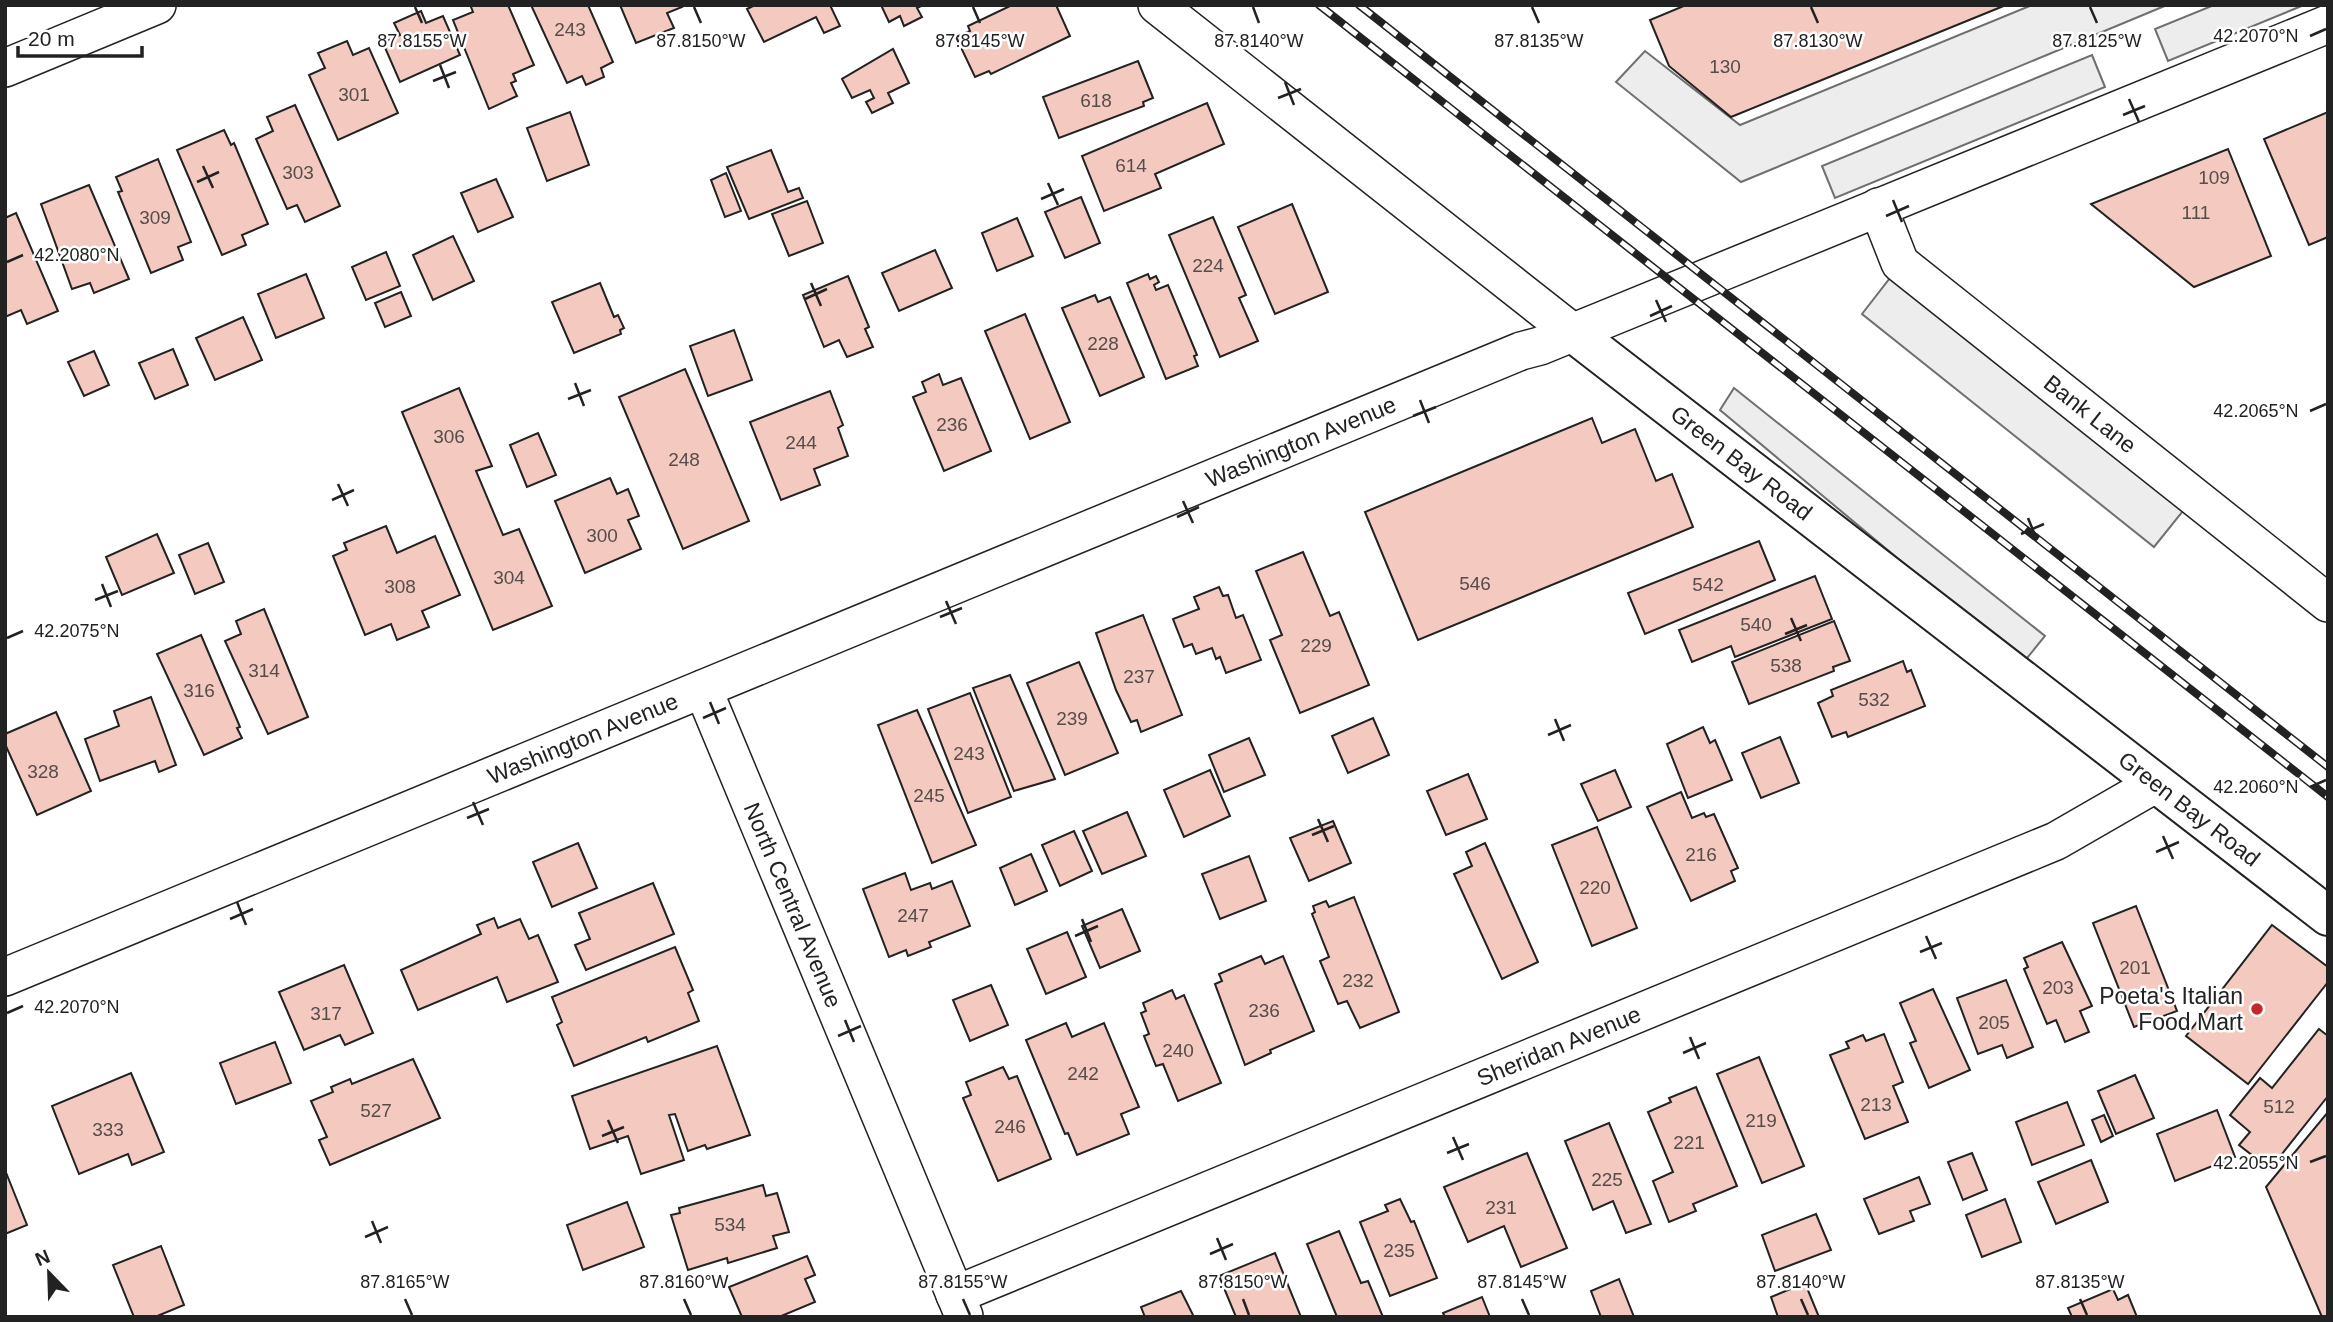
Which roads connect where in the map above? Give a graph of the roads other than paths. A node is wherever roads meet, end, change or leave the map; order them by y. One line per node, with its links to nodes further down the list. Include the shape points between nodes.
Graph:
1 (157, 5): 4 (street)
2 (1157, 5): 6 (street, Green Bay Road)
3 (2328, 23): 5 (street, Washington Avenue)
4 (5, 68)
5 (1878, 207): 6 (street, Washington Avenue); 7 (street, Bank Lane, via 1900,263)
6 (1572, 332): 8 (street, Washington Avenue); 9 (street, Green Bay Road)
7 (2328, 603)
8 (703, 689): 11 (street, Washington Avenue); 12 (street, North Central Avenue)
9 (2155, 784): 10 (street, Green Bay Road); 12 (street, Sheridan Avenue, via 2056,841)
10 (2328, 916)
11 (5, 977)
12 (960, 1306)

